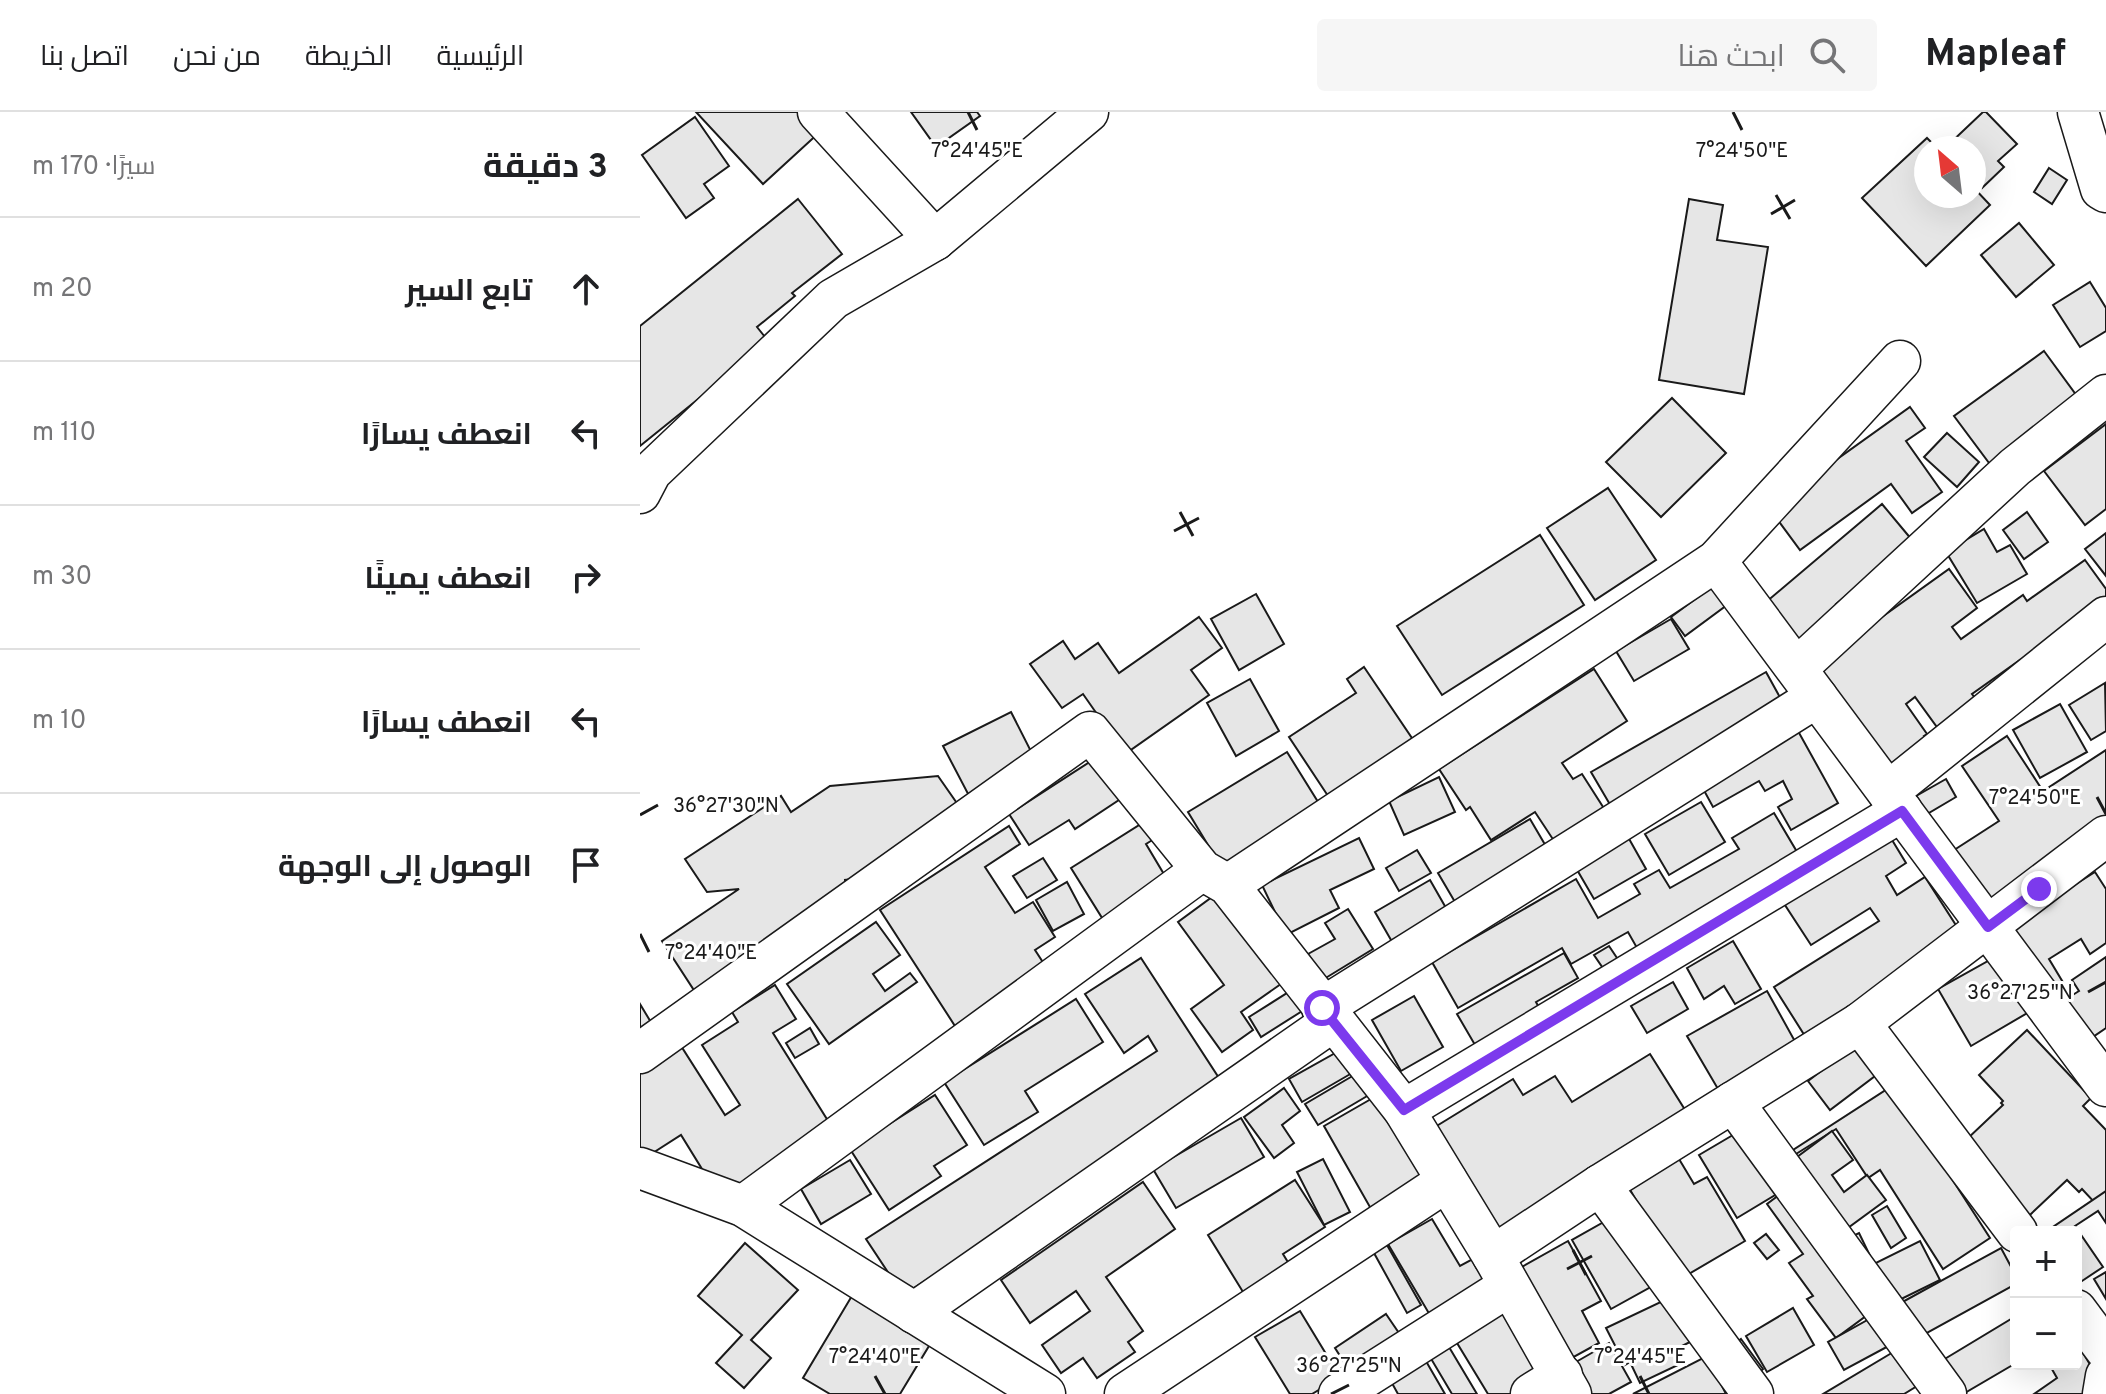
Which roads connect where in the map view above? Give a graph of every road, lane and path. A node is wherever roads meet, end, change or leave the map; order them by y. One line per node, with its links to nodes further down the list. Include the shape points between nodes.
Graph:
1 (818, 112): 5 (street)
2 (1088, 112): 5 (street)
3 (2078, 112): 4 (street)
4 (2106, 192)
5 (935, 240): 8 (street, via 833,299)
6 (1900, 361): 9 (street)
7 (2106, 395): 11 (street, via 2015,467)
8 (644, 478)
9 (1716, 561): 11 (street); 14 (street)
10 (2106, 617): 12 (street)
11 (1807, 683): 12 (street); 16 (street)
12 (1895, 801): 15 (street); 22 (street)
13 (2106, 836): 15 (street)
14 (1215, 878): 16 (street); 19 (street, via 1090,732); 26 (street)
15 (1988, 927): 17 (street); 18 (street)
16 (1328, 1015): 22 (street); 29 (street)
17 (1860, 1023): 21 (street); 27 (street)
18 (2092, 1038): 20 (street)
19 (640, 1053)
20 (2106, 1086)
21 (1733, 1102): 25 (street); 38 (street)
22 (1404, 1110): 24 (street)
23 (640, 1168): 26 (street)
24 (1447, 1181): 28 (street); 35 (street)
25 (1600, 1185): 28 (street); 37 (street)
26 (743, 1206): 29 (street)
27 (2012, 1226)
28 (1501, 1271): 33 (street); 36 (street)
29 (914, 1313): 34 (street)
30 (2082, 1318): 31 (street)
31 (2106, 1350)
32 (2106, 1376): 39 (street)
33 (1554, 1388)
34 (1045, 1394)
35 (1125, 1394)
36 (1339, 1394)
37 (1753, 1394)
38 (1946, 1394)
39 (2103, 1394)

